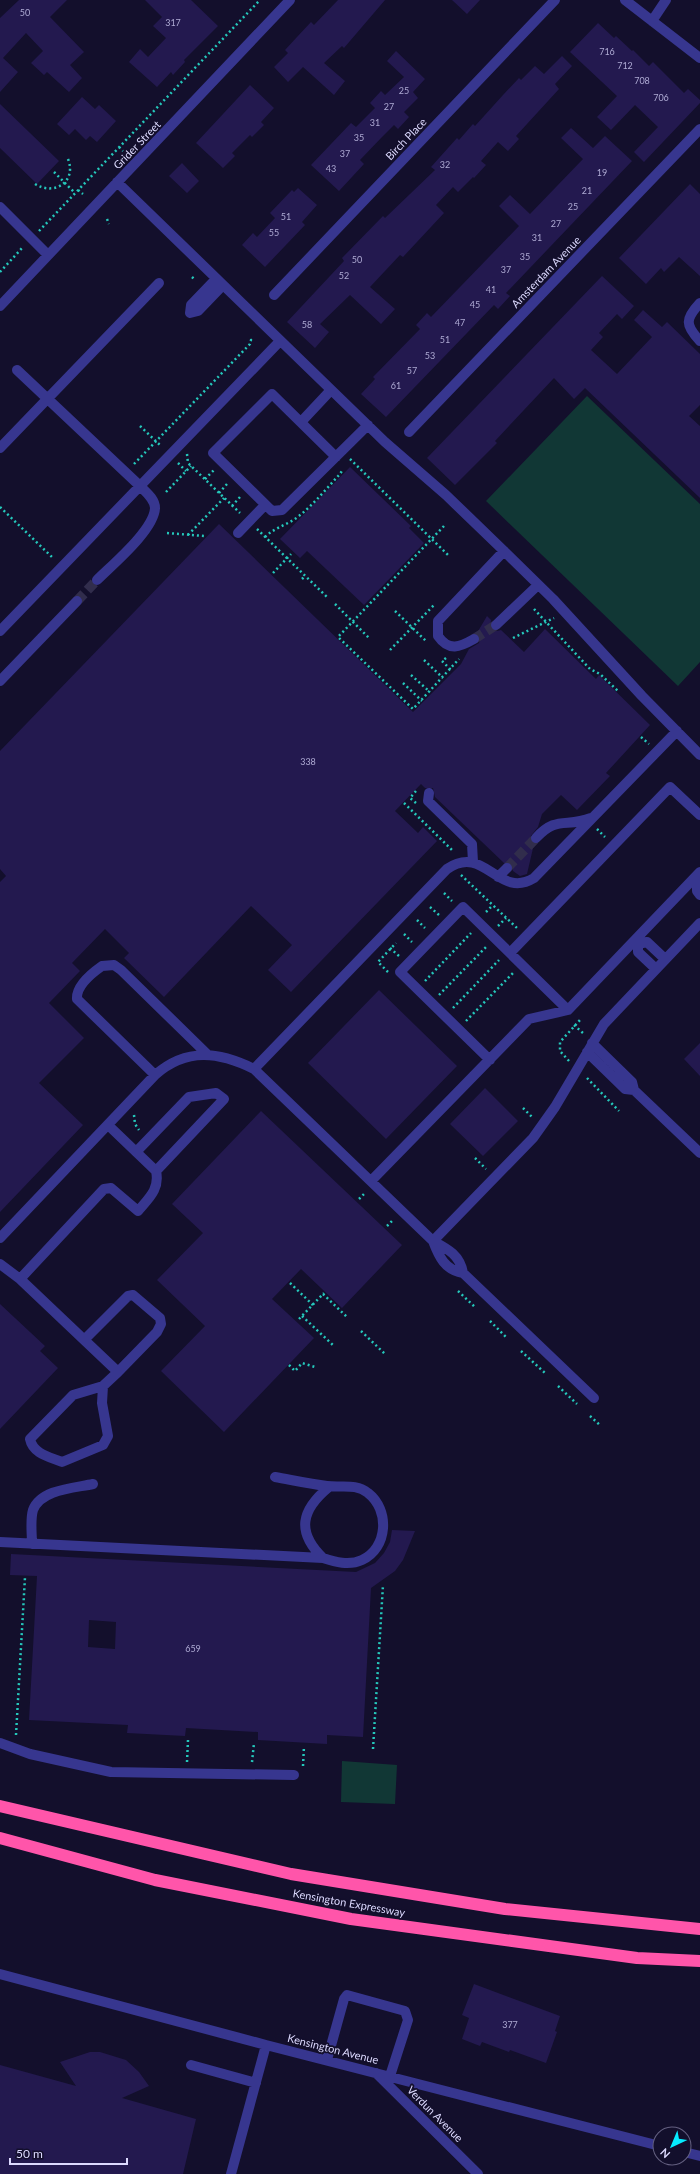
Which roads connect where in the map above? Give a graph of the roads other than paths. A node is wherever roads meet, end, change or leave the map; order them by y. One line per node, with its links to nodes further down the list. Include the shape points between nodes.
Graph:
1 (290, 0): 8 (street, Grider Street)
2 (555, 0): 13 (street, Birch Place)
3 (625, 0): 5 (street)
4 (666, 0): 5 (street)
5 (652, 21): 6 (street)
6 (700, 58)
7 (700, 129): 24 (street, Amsterdam Avenue)
8 (117, 182): 10 (street, Grider Street); 11 (street)
9 (0, 207): 10 (street)
10 (48, 255): 15 (street, Grider Street)
11 (220, 282): 16 (street, via 191,305); 17 (street)
12 (158, 283): 21 (street)
13 (274, 295)
14 (700, 303): 18 (street, via 690,313 688,325)
15 (0, 306)
16 (190, 313)
17 (280, 341): 20 (street); 27 (street)
18 (700, 341)
19 (17, 370): 21 (street)
20 (331, 390): 22 (street); 23 (street)
21 (47, 399): 25 (street); 27 (street)
22 (300, 422): 26 (street); 28 (street, via 272,394 213,453)
23 (368, 425): 26 (street); 30 (street)
24 (408, 432)
25 (0, 448)
26 (341, 456): 28 (street, via 282,510 272,511)
27 (140, 486): 31 (street, via 153,501 155,508 149,527); 35 (street)
28 (265, 505): 29 (street)
29 (238, 533)
30 (504, 551): 32 (street); 36 (street, via 438,621 438,636 448,646 459,647)
31 (98, 580)
32 (538, 585): 34 (street); 38 (street)
33 (77, 601): 37 (street)
34 (496, 625)
35 (0, 631)
36 (474, 639)
37 (0, 681)
38 (677, 731): 39 (street); 42 (street)
39 (700, 755)
40 (429, 793): 44 (street, via 428,801 472,844)
41 (700, 815): 51 (street, via 670,787)
42 (593, 818): 43 (street, via 577,823 555,823 545,828); 46 (street, via 534,878 525,883 514,884)
43 (536, 838)
44 (473, 862): 46 (street, via 487,867); 58 (street, via 461,863 447,869)
45 (507, 868): 46 (street)
46 (498, 877)
47 (698, 879): 48 (street, via 697,891); 50 (street)
48 (700, 894)
49 (700, 923): 52 (street)
50 (636, 942): 52 (street, via 647,942); 53 (street, via 638,952); 54 (street)
51 (510, 953): 54 (street); 57 (street, via 463,907 400,972)
52 (665, 959): 53 (street)
53 (656, 969): 55 (street)
54 (568, 1010): 57 (street, via 529,1019)
55 (588, 1044): 62 (street, via 625,1089 634,1090); 66 (street, via 547,1120)
56 (207, 1054): 58 (street); 59 (street, via 171,1062); 59 (street, via 121,970 114,965 102,966 80,987 77,999)
57 (490, 1060): 64 (street)
58 (254, 1069): 64 (street)
59 (155, 1074): 60 (street)
60 (108, 1124): 61 (street); 65 (street)
61 (137, 1151): 63 (street); 63 (street, via 189,1097 216,1093 224,1099)
62 (700, 1153)
63 (156, 1171): 68 (street, via 157,1186 138,1211 111,1188 104,1190)
64 (371, 1181): 66 (street)
65 (0, 1238)
66 (433, 1241): 72 (street, via 450,1250 461,1261 463,1273)
67 (0, 1264): 68 (street)
68 (20, 1279): 69 (street)
69 (84, 1340): 70 (street); 70 (street, via 128,1296 133,1295 140,1299 160,1318 158,1332)
70 (118, 1372): 71 (street)
71 (103, 1386): 71 (street, via 73,1395 30,1439 31,1446 37,1452 62,1462 103,1445 108,1436 102,1403)
72 (594, 1398)
73 (275, 1477): 75 (street)
74 (93, 1484): 77 (street, via 49,1494 40,1499 33,1511)
75 (329, 1487): 78 (street, via 315,1498 306,1512 305,1530 311,1546); 78 (street, via 349,1485 368,1493 381,1508 384,1528 377,1547 362,1560 343,1564)
76 (0, 1542): 77 (street)
77 (32, 1544): 78 (street)
78 (323, 1558)
79 (0, 1742): 80 (street, via 30,1754 110,1772)
80 (294, 1775)
81 (0, 1806): 83 (highway, Kensington Expressway, via 291,1874 505,1909)
82 (0, 1838): 84 (highway, Kensington Expressway, via 155,1880 351,1919 638,1958)
83 (700, 1929)
84 (700, 1961)
85 (0, 1974): 86 (street, Kensington Avenue)
86 (266, 2045): 87 (street, Kensington Avenue); 91 (street)
87 (327, 2060): 89 (street, Kensington Avenue); 90 (street, via 347,1995 408,2015)
88 (191, 2065): 91 (street)
89 (375, 2072): 90 (street, Kensington Avenue); 94 (street, Verdun Avenue)
90 (390, 2076): 92 (street, Kensington Avenue)
91 (256, 2083): 93 (street)
92 (652, 2144)
93 (231, 2174)
94 (478, 2174)

